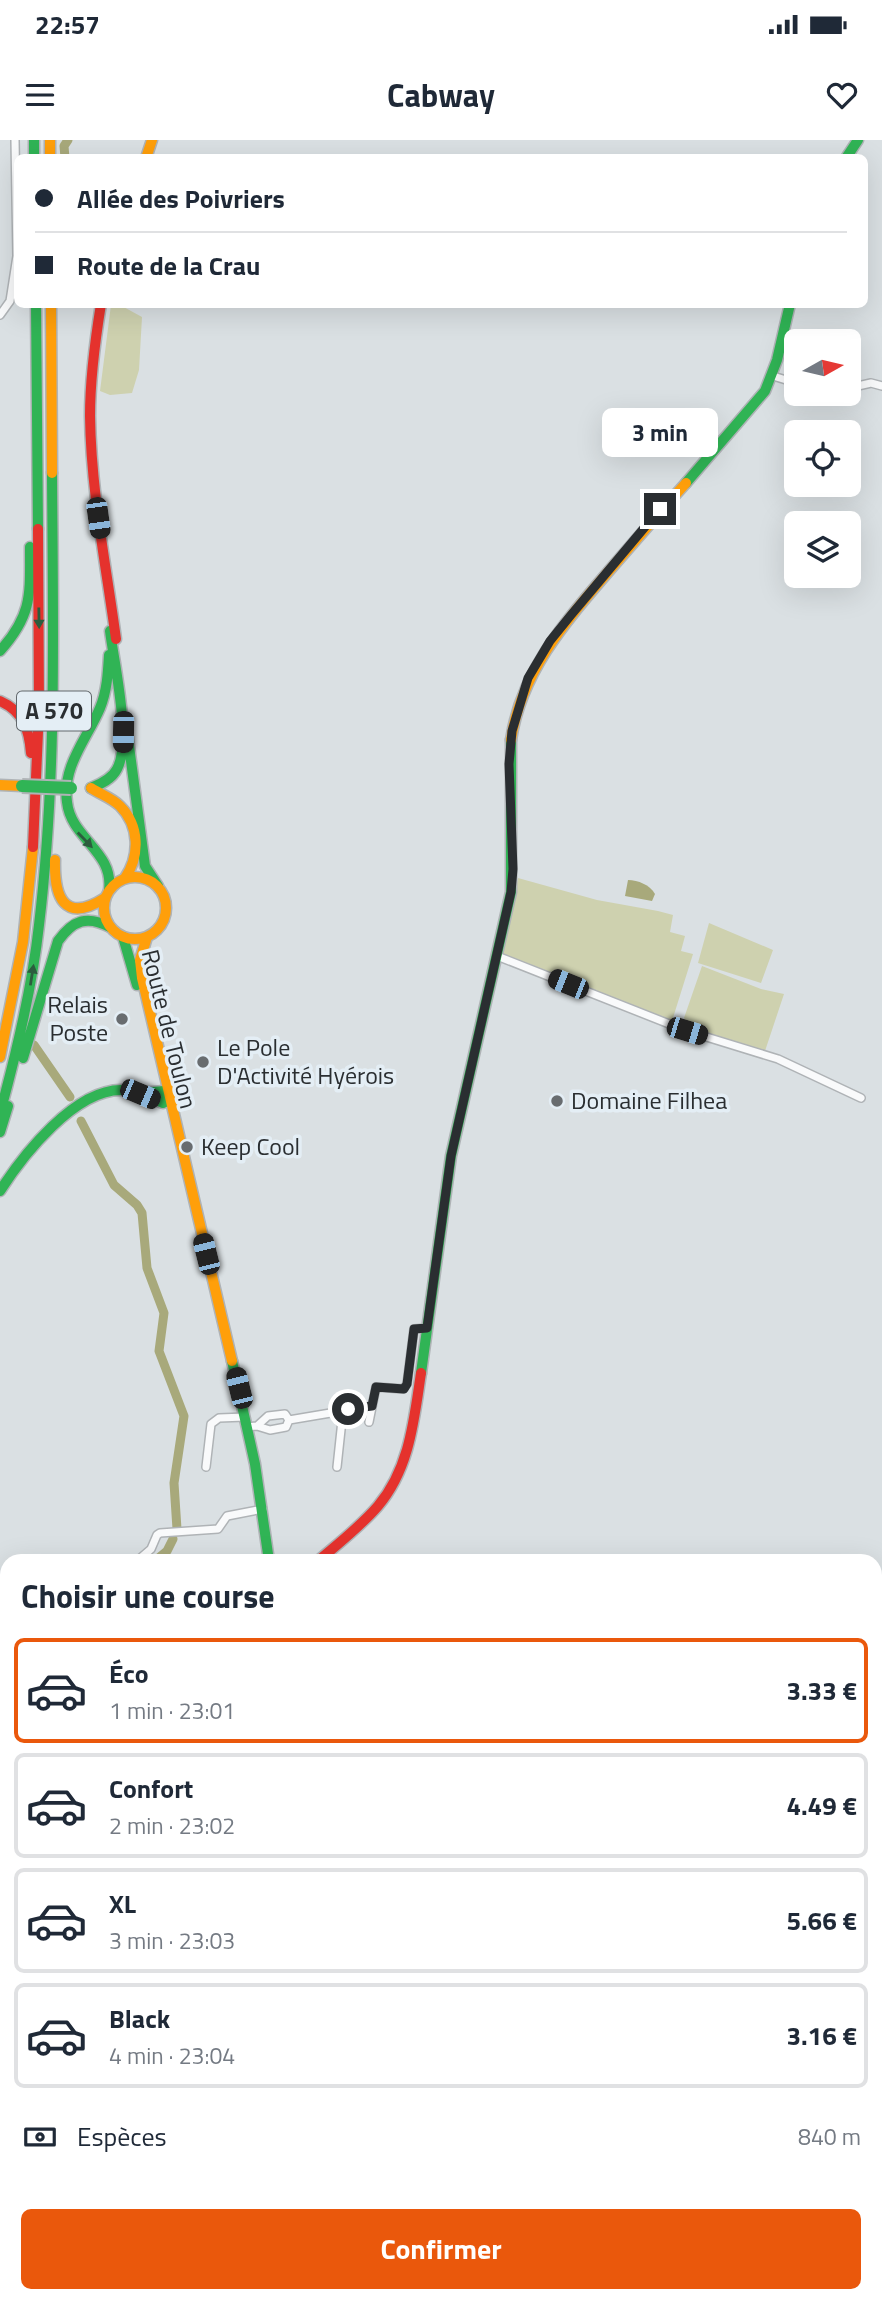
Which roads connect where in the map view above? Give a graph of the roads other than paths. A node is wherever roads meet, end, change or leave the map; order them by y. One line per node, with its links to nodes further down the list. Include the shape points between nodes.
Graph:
1 (14, 275): 7 (street, via 10,301)
2 (36, 308): 8 (main road, A 570)
3 (52, 308): 31 (main road, A 570, one-way to 3, via 29,994 50,821 54,711)
4 (53, 308): 22 (main road, via 57,329 60,635 54,883 62,901 77,908 94,906)
5 (100, 308): 13 (main road, via 90,416)
6 (789, 308): 9 (main road)
7 (0, 315)
8 (37, 351): 15 (main road, via 27,604 19,628); 28 (main road, A 570, one-way to 28, via 37,793 18,981)
9 (773, 376): 10 (street); 26 (main road, via 750,411 571,615 528,678 512,731 513,869)
10 (784, 379)
11 (861, 385): 12 (street)
12 (882, 386)
13 (106, 571): 14 (main road); 19 (main road)
14 (110, 631): 18 (main road, via 123,748 116,773); 22 (main road, one-way to 22, via 103,700 70,764 66,795 76,830 106,863 110,875)
15 (0, 651)
16 (0, 701): 27 (main road, via 17,710 26,723 31,769 21,910)
17 (0, 784): 18 (main road, bridge)
18 (90, 788): 19 (main road, via 123,802); 20 (main road, via 120,807 131,825 137,855)
19 (140, 833): 21 (main road, via 145,866)
20 (125, 878): 21 (main road, via 143,877); 22 (main road)
21 (158, 886): 25 (main road, via 167,904 166,915)
22 (107, 894): 23 (main road, via 105,918)
23 (110, 927): 24 (main road); 32 (main road, via 97,920 81,920 67,928 58,941)
24 (123, 937): 25 (main road); 29 (main road, Route de Toulon)
25 (147, 937): 29 (main road, Route de Toulon, via 141,969)
26 (497, 956): 30 (street, via 687,1031 778,1059); 35 (main road, via 451,1156)
27 (0, 1035)
28 (0, 1057)
29 (166, 1096): 33 (main road, via 119,1089 92,1096 60,1123); 34 (main road, Route de Toulon); 34 (main road, Route de Toulon)
30 (861, 1098)
31 (0, 1113)
32 (0, 1132)
33 (0, 1191)
34 (196, 1212): 40 (main road, Route de Toulon)
35 (427, 1328): 36 (street, via 414,1329 404,1389 376,1387); 46 (main road, via 407,1458 379,1508)
36 (372, 1406): 37 (street); 39 (street)
37 (342, 1411): 38 (street); 42 (street)
38 (289, 1420): 40 (street, via 285,1414); 40 (street, via 286,1427 270,1430)
39 (369, 1422)
40 (250, 1423): 41 (street, via 219,1418 211,1424); 43 (main road, Route de Toulon)
41 (206, 1467)
42 (337, 1467)
43 (262, 1509): 44 (street, via 227,1516 218,1529 160,1533); 45 (main road, Route de Toulon)
44 (146, 1554)
45 (268, 1554)
46 (326, 1554)

